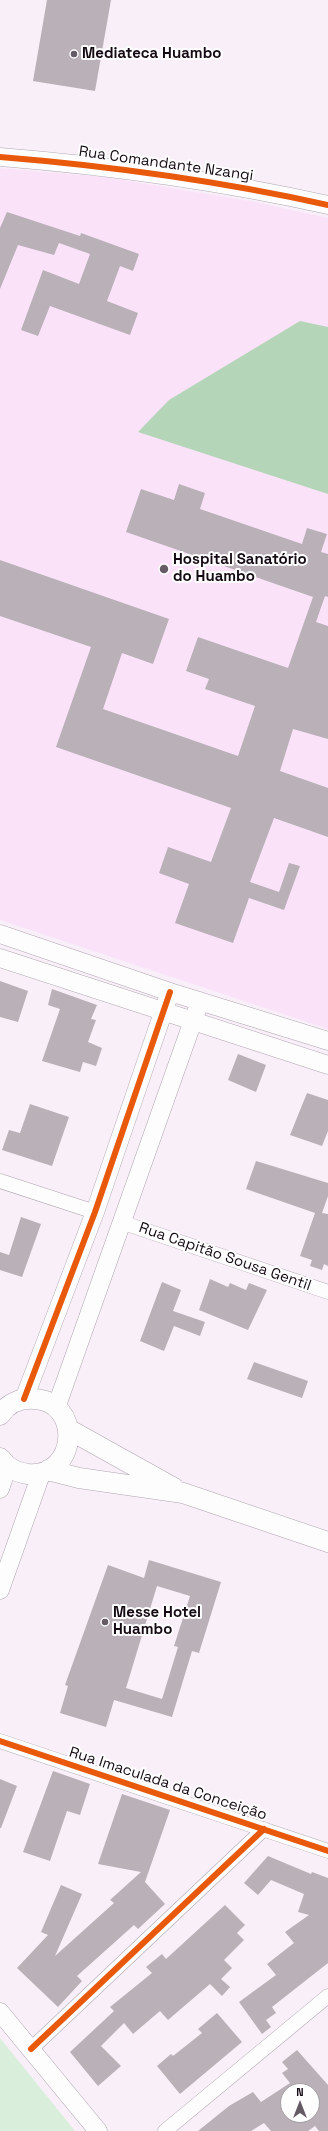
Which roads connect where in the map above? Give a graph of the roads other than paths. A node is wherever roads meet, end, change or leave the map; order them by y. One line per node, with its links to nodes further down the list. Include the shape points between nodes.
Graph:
1 (0, 157): 2 (street, Rua Comandante Nzangi, via 72,163 205,180)
2 (328, 204)
3 (0, 934): 5 (street)
4 (0, 958): 7 (street)
5 (170, 992): 6 (street); 7 (street)
6 (200, 1001): 8 (street); 9 (street)
7 (164, 1012): 8 (street); 12 (street)
8 (192, 1022): 10 (street); 13 (street)
9 (328, 1041)
10 (328, 1065)
11 (0, 1181): 12 (street)
12 (95, 1212): 15 (street)
13 (122, 1222): 14 (street, Rua Capitão Sousa Gentil); 16 (street)
14 (328, 1292)
15 (9, 1405): 16 (main road, via 36,1399)
16 (56, 1408): 17 (main road, via 66,1421)
17 (68, 1429): 19 (main road, via 69,1439 63,1457); 21 (main road)
18 (4, 1463): 19 (main road, via 22,1473); 20 (street)
19 (44, 1472): 21 (main road); 23 (street)
20 (0, 1489)
21 (183, 1493): 22 (main road)
22 (328, 1542)
23 (0, 1590)
24 (0, 1741): 25 (street, Rua Imaculada da Conceição)
25 (264, 1829): 26 (street, Rua Imaculada da Conceição); 29 (street)
26 (328, 1852)
27 (328, 1996): 31 (street)
28 (0, 2012): 29 (street)
29 (31, 2049): 30 (street)
30 (98, 2131)
31 (165, 2131)

